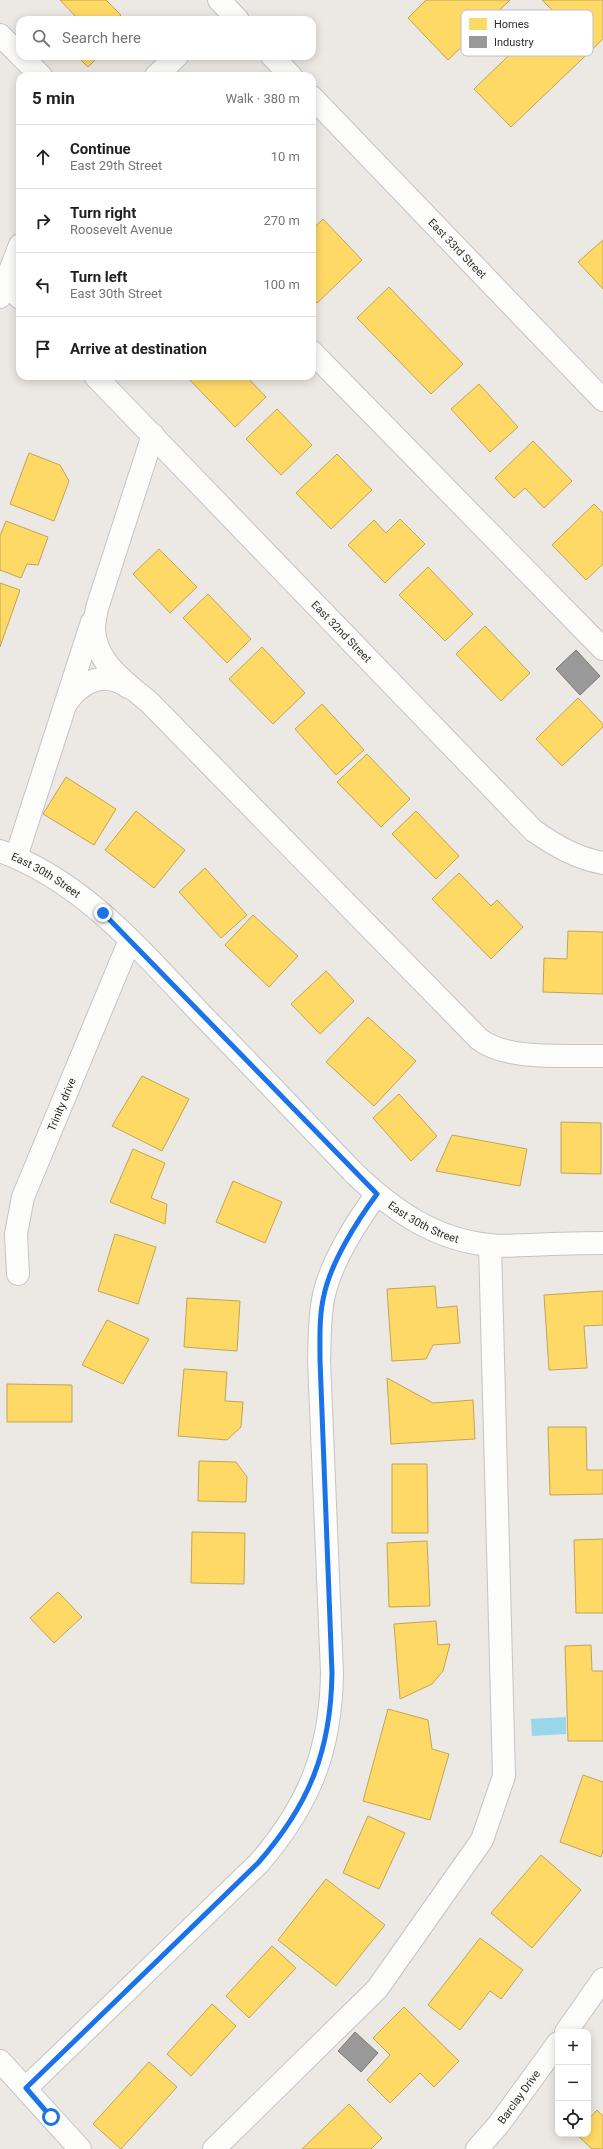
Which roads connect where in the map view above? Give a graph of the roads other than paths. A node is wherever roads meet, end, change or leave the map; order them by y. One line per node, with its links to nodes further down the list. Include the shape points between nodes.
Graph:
1 (0, 35): 2 (street)
2 (16, 52)
3 (24, 60): 6 (street)
4 (172, 60): 7 (street)
5 (276, 60): 8 (street)
6 (36, 72)
7 (160, 72)
8 (288, 72)
9 (316, 101): 15 (street, East 33rd Street)
10 (16, 254): 11 (street)
11 (2, 286): 12 (street)
12 (16, 295)
13 (316, 356): 18 (street)
14 (99, 380): 16 (street, East 32nd Street)
15 (603, 400)
16 (153, 436): 17 (street); 22 (street, East 32nd Street, via 534,831 558,848 584,859)
17 (97, 608): 19 (street, via 94,629 102,658); 20 (street)
18 (603, 649)
19 (150, 703): 20 (street, via 123,684 110,679 99,679 83,684); 24 (street, via 479,1039 496,1050 512,1053)
20 (66, 704): 21 (street)
21 (8, 854): 23 (street, East 30th Street, via 74,891 103,913)
22 (603, 863)
23 (130, 940): 25 (street, East 30th Street); 28 (street, Trinity drive, via 23,1197 16,1234)
24 (603, 1056)
25 (377, 1194): 27 (street, East 30th Street, via 404,1215 429,1229 458,1239); 33 (street, via 357,1221 331,1274 320,1317 332,1680 328,1728 313,1779 290,1822 258,1863)
26 (603, 1243): 27 (street, East 30th Street)
27 (490, 1245): 35 (street, via 504,1776 482,1840 377,1989)
28 (18, 1274)
29 (603, 1980): 30 (street)
30 (568, 2029)
31 (555, 2048): 36 (street, Barclay Drive, via 499,2124)
32 (0, 2062): 33 (street)
33 (26, 2088): 34 (street)
34 (80, 2149)
35 (214, 2149)
36 (477, 2149)

